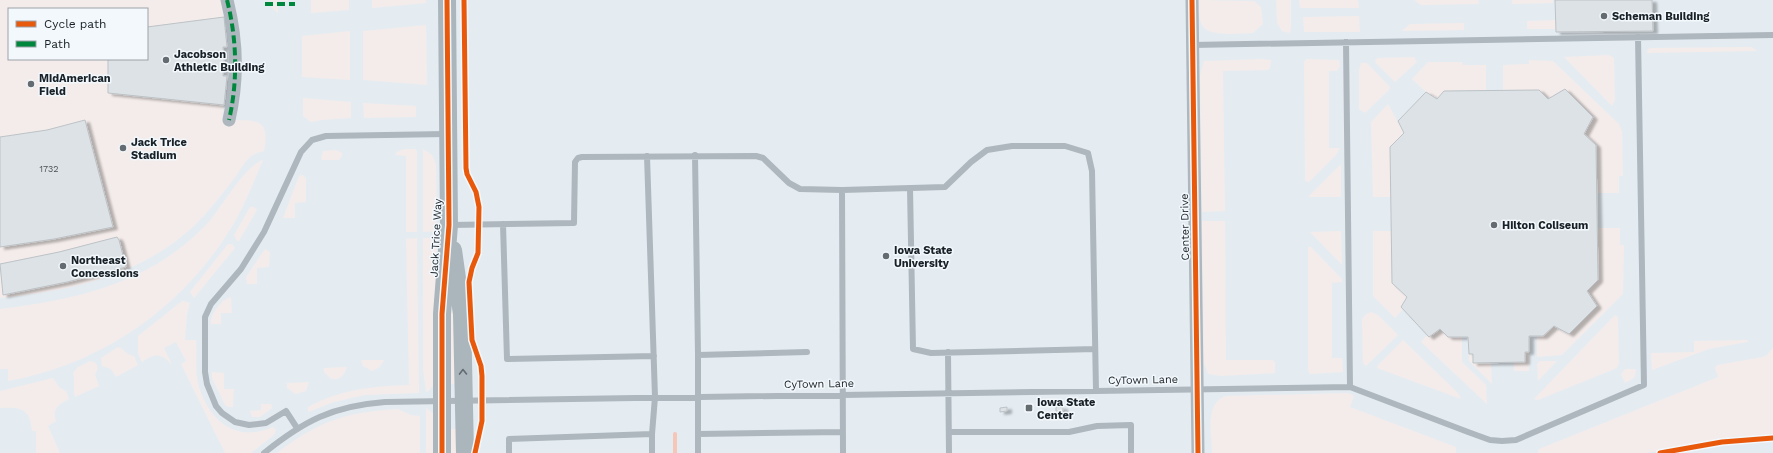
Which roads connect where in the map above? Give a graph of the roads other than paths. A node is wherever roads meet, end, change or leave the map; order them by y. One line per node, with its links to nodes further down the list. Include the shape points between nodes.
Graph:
1 (228, 0): 8 (street, via 236,67)
2 (447, 0): 9 (street, Jack Trice Way)
3 (1192, 0): 7 (street, Center Drive)
4 (1773, 35): 5 (lane)
5 (1638, 37): 6 (lane); 21 (lane, via 1644,385 1516,440 1502,441 1490,440)
6 (1346, 42): 7 (lane); 21 (lane)
7 (1192, 45): 22 (street, Center Drive)
8 (229, 120)
9 (448, 134): 15 (street, Jack Trice Way); 30 (lane, via 326,136 312,140 301,152 276,209 252,252 207,311 204,323 205,372 211,394 222,413 236,422 249,425 266,423 286,411)
10 (695, 155): 11 (lane); 13 (lane, via 756,156 763,158 789,183 800,189); 19 (lane)
11 (647, 156): 14 (lane, via 578,158 575,166 574,223); 20 (lane)
12 (910, 188): 13 (lane); 16 (lane, via 945,187 987,150 1012,146 1065,146 1088,153 1092,171); 18 (lane, via 913,349 931,353)
13 (842, 190): 25 (lane)
14 (503, 224): 15 (lane); 20 (lane, via 507,359)
15 (449, 225): 28 (street, Jack Trice Way, via 443,292); 29 (street, Jack Trice Way, one-way to 15, via 462,314)
16 (1095, 349): 18 (lane); 23 (lane)
17 (807, 352): 19 (lane)
18 (948, 352): 24 (lane)
19 (698, 355): 26 (lane)
20 (654, 356): 27 (lane)
21 (1350, 387): 22 (lane, CyTown Lane)
22 (1197, 389): 23 (lane, CyTown Lane); 44 (street, Center Drive)
23 (1096, 391): 24 (lane, CyTown Lane)
24 (949, 392): 25 (lane, CyTown Lane); 32 (lane)
25 (843, 394): 26 (lane, CyTown Lane); 31 (lane)
26 (698, 396): 27 (lane, CyTown Lane); 34 (lane)
27 (655, 397): 29 (lane, CyTown Lane); 33 (lane)
28 (441, 400): 29 (lane, CyTown Lane); 30 (lane, CyTown Lane, via 356,405 332,412); 36 (street, Jack Trice Way)
29 (464, 400): 37 (street, Jack Trice Way)
30 (297, 428): 35 (lane, CyTown Lane)
31 (843, 432): 34 (lane); 41 (lane)
32 (949, 432): 42 (lane); 43 (lane, via 1069,432 1097,426 1131,425)
33 (652, 434): 38 (lane, via 509,439); 39 (lane)
34 (698, 434): 40 (lane)
35 (264, 453)
36 (442, 453)
37 (464, 453)
38 (509, 453)
39 (652, 453)
40 (698, 453)
41 (843, 453)
42 (949, 453)
43 (1131, 453)
44 (1198, 453)

